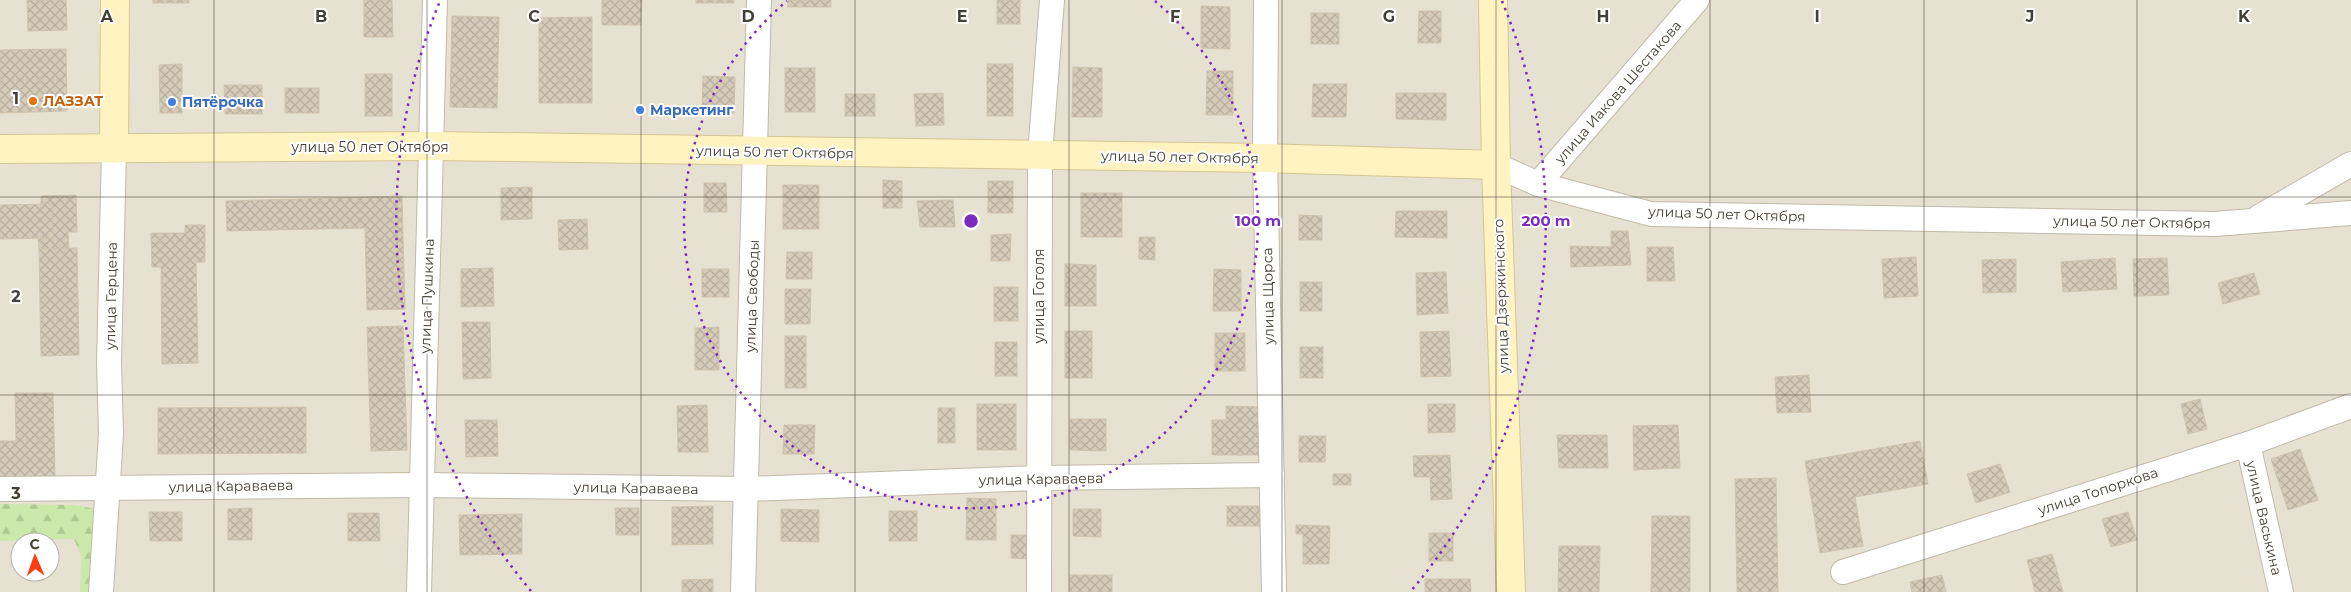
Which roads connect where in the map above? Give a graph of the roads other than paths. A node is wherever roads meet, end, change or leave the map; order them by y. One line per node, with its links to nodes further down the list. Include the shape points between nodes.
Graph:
1 (115, 0): 10 (street, улица Герцена)
2 (435, 0): 8 (street, улица Пушкина)
3 (759, 0): 11 (street, улица Свободы)
4 (1052, 0): 12 (street, улица Гоголя)
5 (1266, 0): 13 (street, улица Щорса)
6 (1493, 0): 15 (street, улица Дзержинского)
7 (1697, 0): 16 (street, улица Иакова Шестакова)
8 (432, 146): 10 (street, улица 50 лет Октября); 11 (street, улица 50 лет Октября); 23 (street, улица Пушкина)
9 (0, 149): 10 (street, улица 50 лет Октября)
10 (114, 149): 24 (street, улица Герцена, via 109,362 111,434)
11 (756, 151): 12 (street, улица 50 лет Октября); 26 (street, улица Свободы)
12 (1040, 155): 13 (street, улица 50 лет Октября); 22 (street, улица Гоголя)
13 (1265, 158): 15 (street, улица 50 лет Октября); 21 (street, улица Щорса)
14 (2351, 164): 18 (street)
15 (1496, 165): 16 (street, улица 50 лет Октября); 33 (street, улица Дзержинского)
16 (1538, 184): 18 (street, улица 50 лет Октября, via 1651,214 2215,224)
17 (2351, 213): 18 (street, улица 50 лет Октября)
18 (2253, 221)
19 (2351, 406): 20 (street, улица Топоркова)
20 (2248, 444): 27 (street, улица Топоркова); 34 (street, улица Васькина)
21 (1272, 475): 22 (street, улица Караваева); 32 (street, улица Щорса)
22 (1039, 478): 26 (street, улица Караваева); 31 (street, улица Гоголя)
23 (422, 485): 24 (street, улица Караваева); 26 (street, улица Караваева); 29 (street, улица Пушкина)
24 (106, 488): 25 (street, улица Караваева); 28 (street, улица Герцена)
25 (0, 489)
26 (747, 490): 30 (street, улица Свободы)
27 (1843, 572)
28 (101, 592)
29 (418, 592)
30 (743, 592)
31 (1039, 592)
32 (1274, 592)
33 (1511, 592)
34 (2281, 592)

